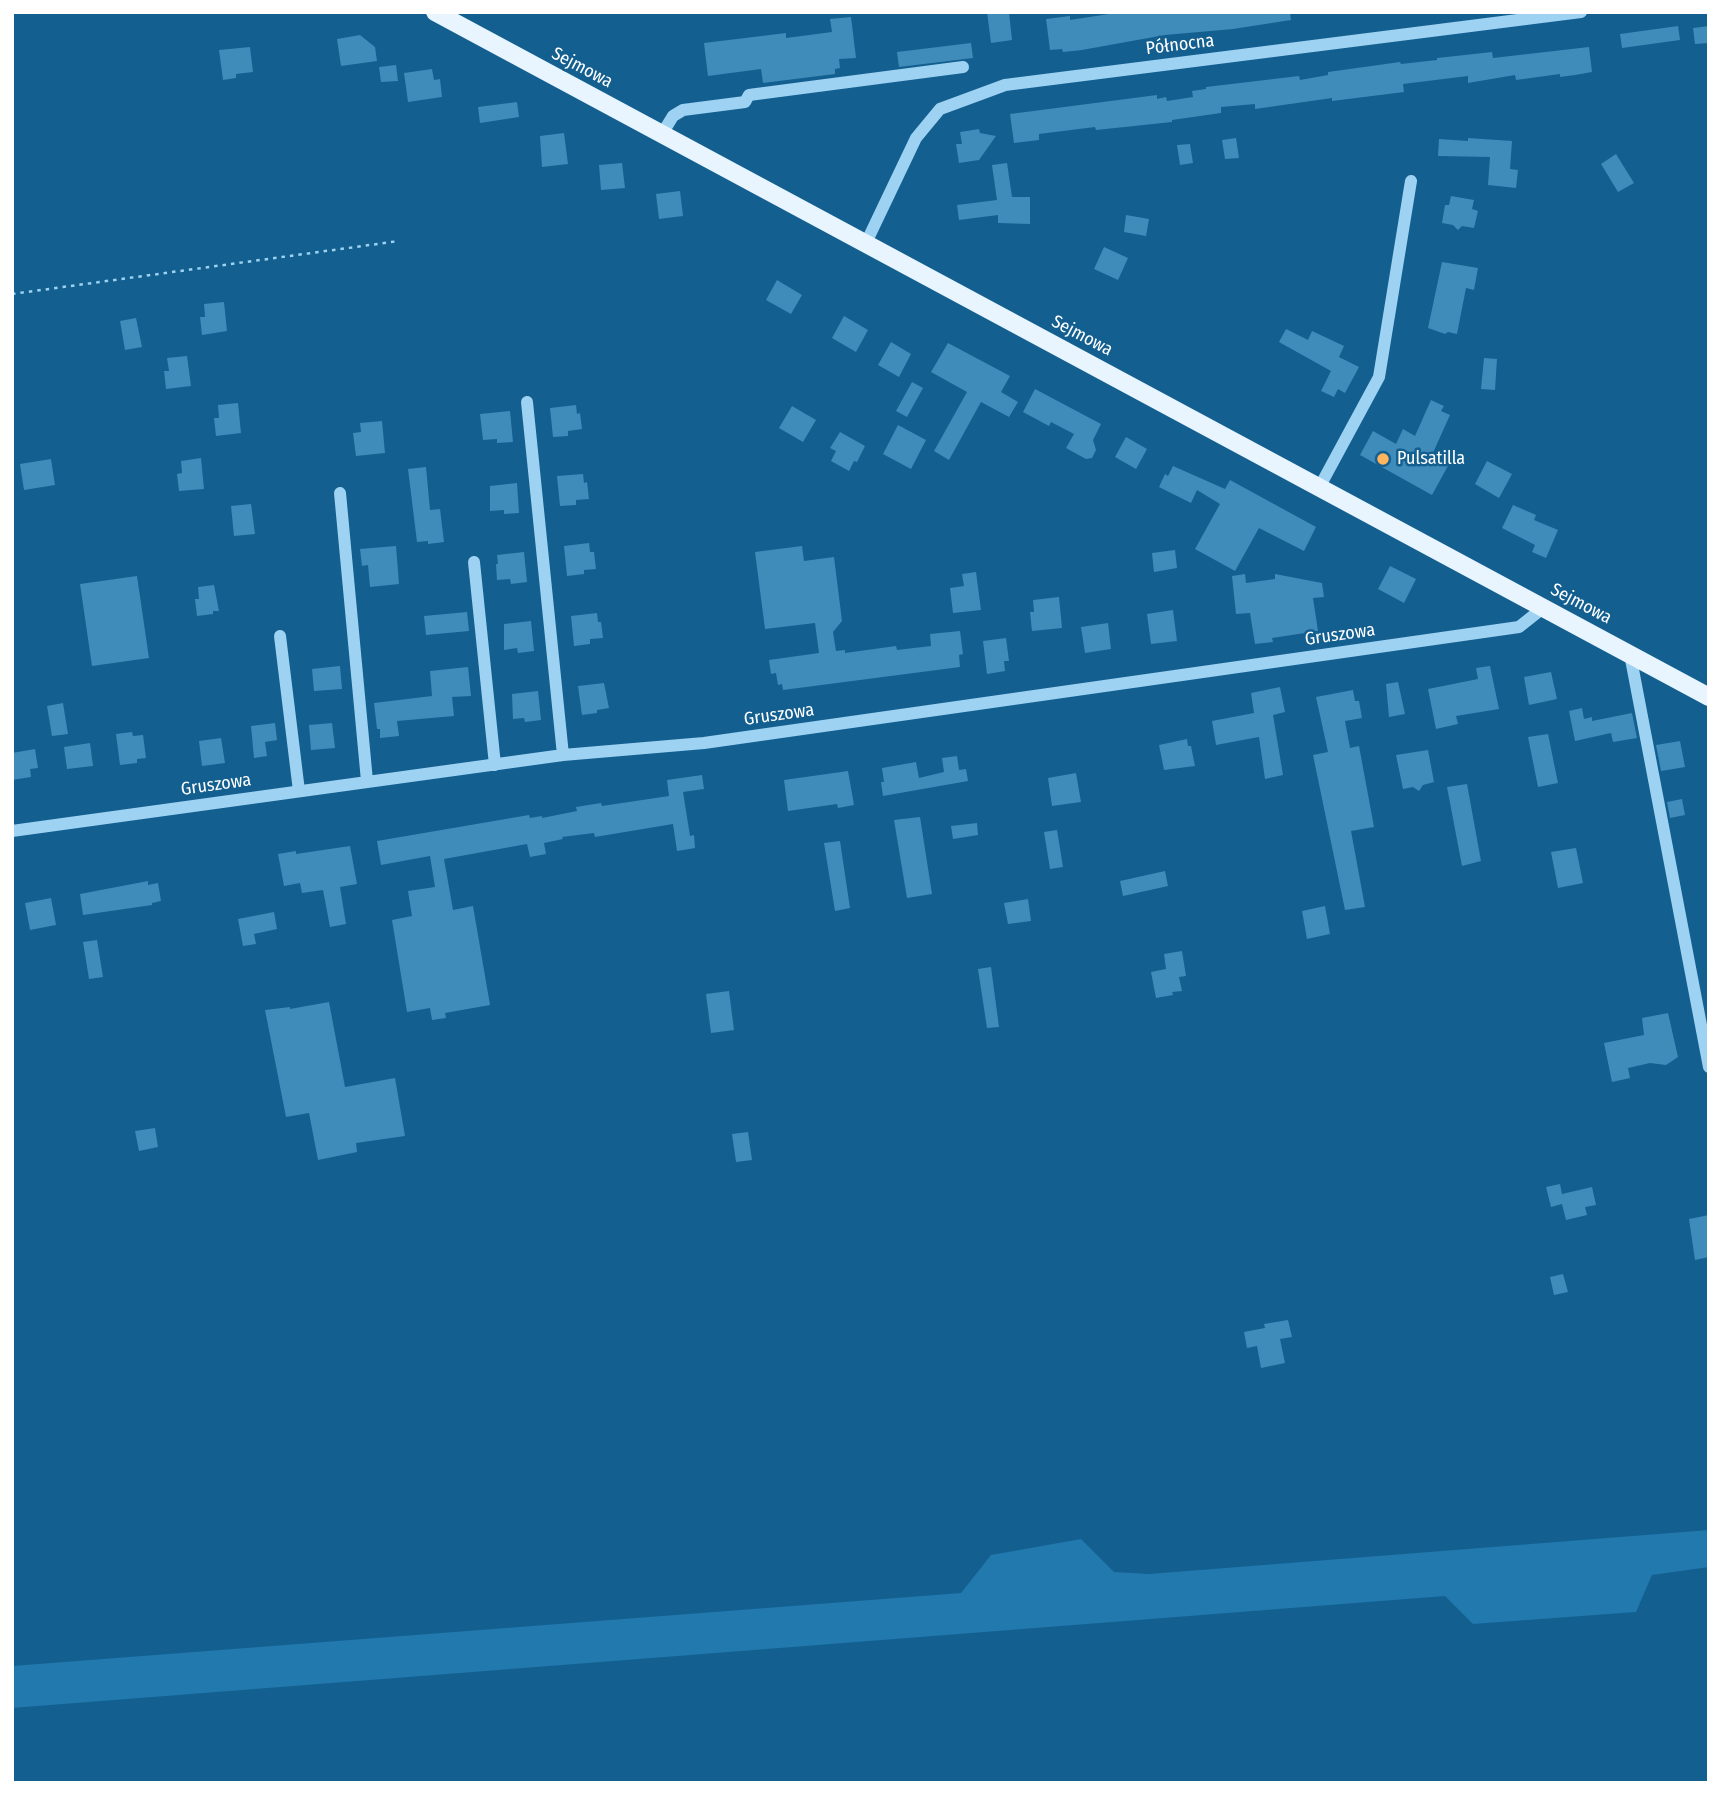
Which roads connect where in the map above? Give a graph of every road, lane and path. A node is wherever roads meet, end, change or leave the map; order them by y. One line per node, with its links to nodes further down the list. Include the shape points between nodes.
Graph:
1 (435, 12): 4 (main road, Sejmowa)
2 (1581, 12): 7 (street, Północna, via 1005,85 940,109 916,138)
3 (963, 66): 4 (street, via 749,94 745,102 683,110 673,116)
4 (662, 134): 7 (main road, Sejmowa)
5 (1411, 181): 10 (street, via 1379,377)
6 (399, 241): 8 (path)
7 (866, 243): 10 (main road, Sejmowa)
8 (12, 294)
9 (527, 402): 17 (street)
10 (1319, 488): 13 (main road, Sejmowa)
11 (340, 493): 19 (street)
12 (474, 562): 18 (street)
13 (1543, 608): 15 (main road, Sejmowa); 17 (street, Gruszowa, via 1519,627 704,743)
14 (280, 636): 20 (street)
15 (1630, 654): 16 (main road, Sejmowa); 22 (street)
16 (1709, 697)
17 (563, 755): 18 (street, Gruszowa)
18 (495, 765): 19 (street, Gruszowa)
19 (367, 781): 20 (street, Gruszowa)
20 (299, 791): 21 (street, Gruszowa)
21 (12, 831)
22 (1709, 1067)

